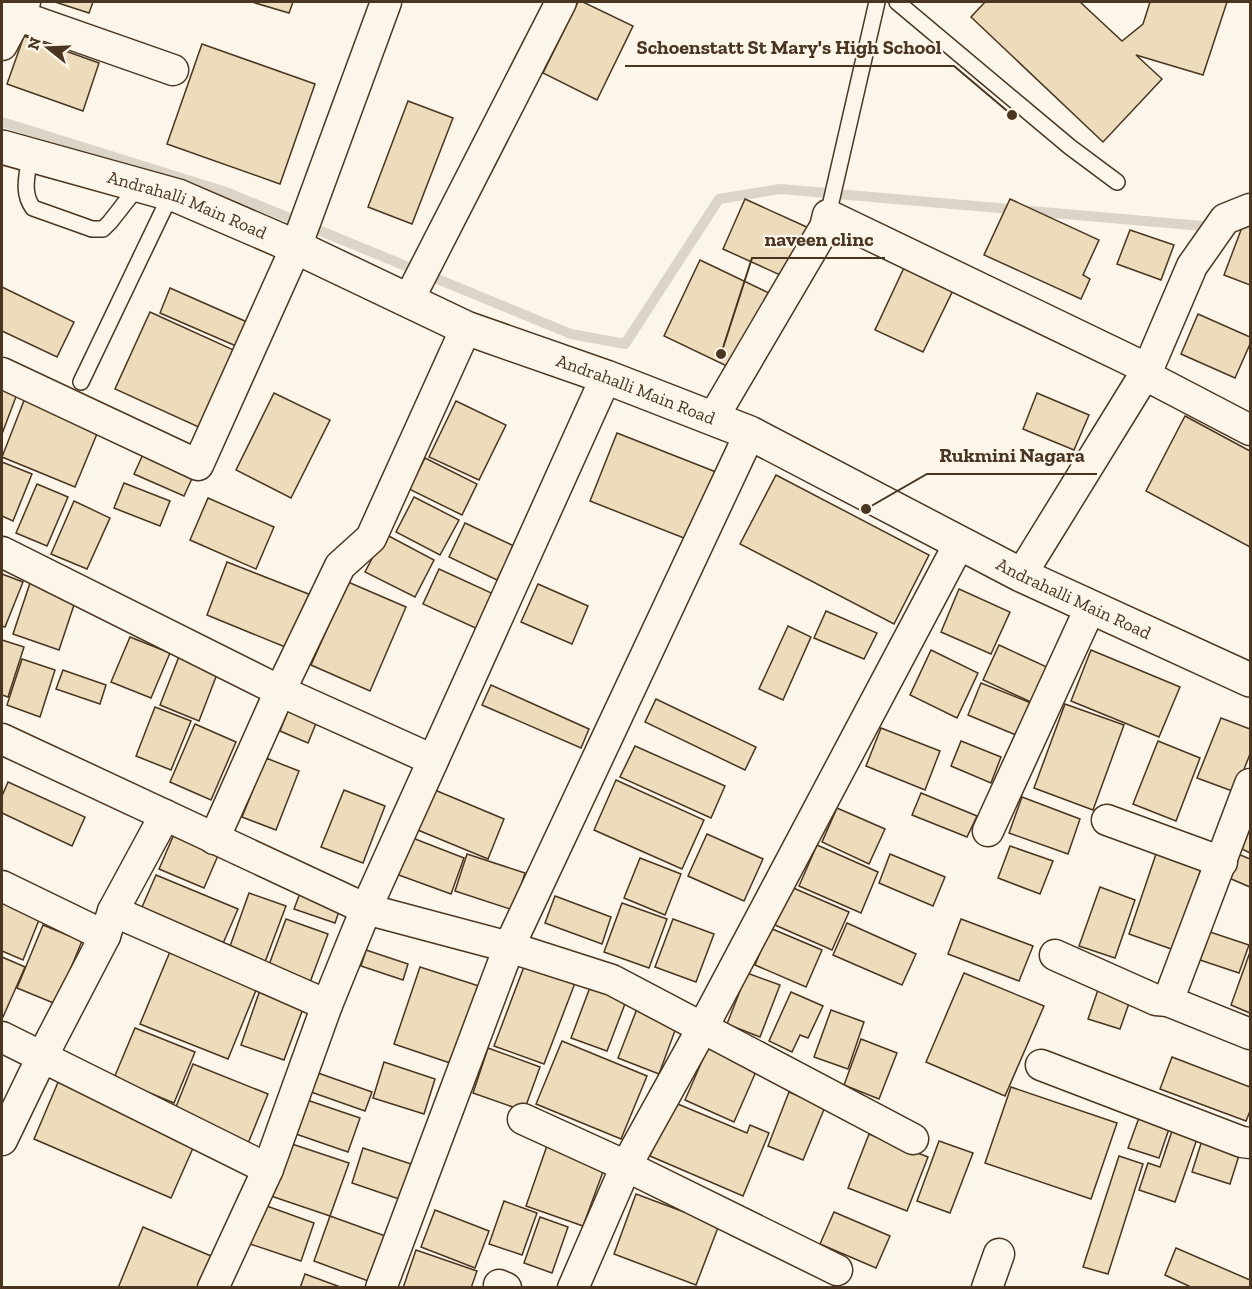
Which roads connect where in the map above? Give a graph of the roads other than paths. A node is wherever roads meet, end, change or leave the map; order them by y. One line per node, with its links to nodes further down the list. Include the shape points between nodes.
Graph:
1 (386, 2): 14 (street)
2 (561, 2): 15 (street)
3 (877, 2): 13 (lane)
4 (897, 2): 9 (lane)
5 (15, 9): 6 (street); 7 (street)
6 (2, 45)
7 (173, 70)
8 (16, 151): 10 (main road, Andrahalli Main Road); 10 (lane, via 33,208 92,229 102,229 110,222)
9 (1117, 182)
10 (140, 185): 11 (main road, Andrahalli Main Road)
11 (171, 194): 14 (main road, Andrahalli Main Road); 20 (lane)
12 (1251, 209): 17 (street, via 1225,219 1192,266)
13 (828, 215): 17 (street); 21 (street, via 825,227)
14 (296, 247): 15 (main road, Andrahalli Main Road); 18 (street, via 198,465)
15 (408, 301): 16 (main road, Andrahalli Main Road)
16 (466, 328): 19 (main road, Andrahalli Main Road); 29 (street, via 371,538 340,566)
17 (1145, 371): 22 (street); 26 (street)
18 (2, 373)
19 (606, 376): 21 (main road, Andrahalli Main Road); 31 (street)
20 (81, 382)
21 (713, 418): 23 (main road, Andrahalli Main Road)
22 (1251, 430)
23 (750, 433): 24 (main road, Andrahalli Main Road); 41 (street)
24 (959, 544): 26 (main road, Andrahalli Main Road); 45 (street)
25 (2, 552): 29 (street)
26 (1021, 575): 27 (main road, Andrahalli Main Road)
27 (1091, 606): 28 (main road, Andrahalli Main Road); 35 (street)
28 (1251, 680)
29 (280, 691): 31 (street); 36 (street)
30 (2, 739): 33 (street)
31 (433, 760): 39 (street)
32 (1251, 784): 37 (street)
33 (165, 816): 36 (street); 40 (street)
34 (1107, 820): 37 (street)
35 (988, 831)
36 (214, 839): 39 (street)
37 (1222, 862): 43 (street)
38 (2, 886): 40 (street)
39 (366, 909): 41 (street); 44 (street)
40 (109, 924): 44 (street); 48 (street)
41 (509, 947): 45 (street, via 612,980); 59 (street)
42 (1055, 955): 43 (street, via 1156,1000)
43 (1168, 1001): 46 (street)
44 (327, 1005): 55 (street)
45 (703, 1027): 51 (street); 54 (street)
46 (1251, 1034)
47 (2, 1037): 48 (street)
48 (42, 1057): 52 (street); 55 (street)
49 (1041, 1065): 53 (street)
50 (523, 1119): 54 (street)
51 (913, 1139)
52 (2, 1140)
53 (1251, 1143)
54 (626, 1166): 57 (street); 60 (street)
55 (268, 1169): 58 (street)
56 (999, 1254): 61 (street)
57 (837, 1270)
58 (213, 1287)
59 (381, 1287)
60 (573, 1287)
61 (987, 1287)

